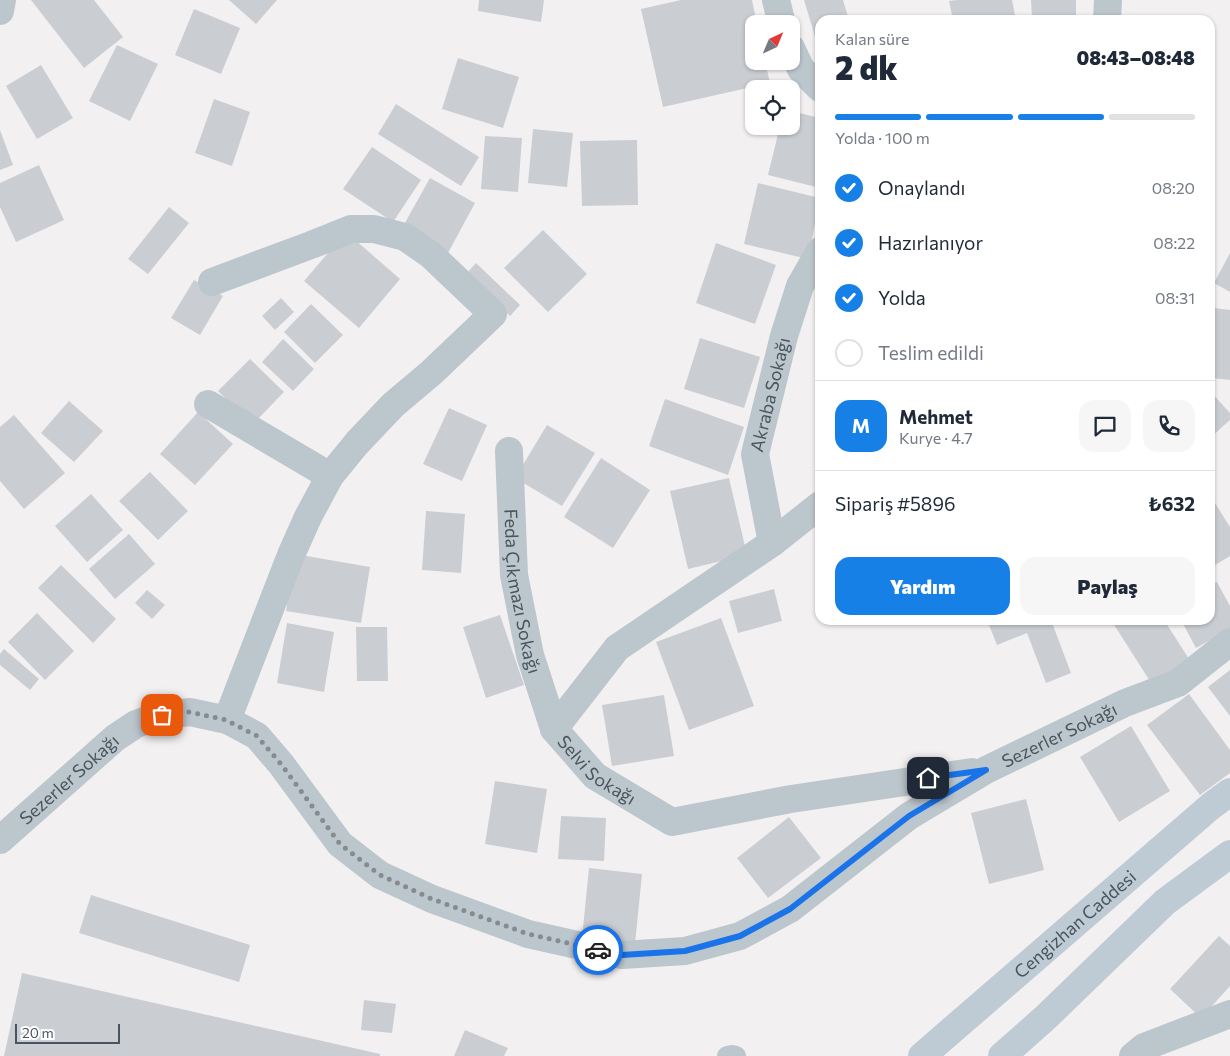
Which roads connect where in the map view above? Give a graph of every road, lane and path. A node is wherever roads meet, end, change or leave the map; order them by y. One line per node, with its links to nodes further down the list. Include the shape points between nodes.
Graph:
1 (2, 0): 4 (street)
2 (776, 0): 5 (street)
3 (1108, 0): 6 (street)
4 (0, 11)
5 (780, 15)
6 (1107, 15)
7 (800, 67): 8 (street)
8 (815, 83)
9 (815, 259): 15 (street, Akraba Sokağı, via 800,286 784,336 755,454)
10 (212, 282): 13 (street, via 351,229 374,229 405,237 431,255 492,314 393,405)
11 (208, 404): 13 (street)
12 (509, 450): 18 (street, Feda Çıkmazı Sokağı, via 514,575 530,655)
13 (330, 476): 17 (street, via 291,555)
14 (815, 508): 15 (street, Selvi Sokağı)
15 (772, 543): 18 (street, Selvi Sokağı, via 617,648)
16 (1230, 642): 19 (street, Sezerler Sokağı, via 1178,683 1125,703)
17 (226, 720): 19 (street, Sezerler Sokağı, via 257,736 340,844 380,875 432,899 528,934 622,955 685,951 740,936 790,909 909,816); 21 (street, Sezerler Sokağı, via 190,712 162,715 136,724 115,738)
18 (554, 729): 19 (street, Selvi Sokağı, via 595,776 672,822 791,799)
19 (986, 770)
20 (1230, 792): 26 (main road, Cengizhan Caddesi)
21 (0, 840)
22 (1230, 854): 27 (main road, via 1165,902)
23 (1230, 1014): 28 (street, via 1144,1047)
24 (727, 1056): 25 (lane)
25 (736, 1056)
26 (922, 1056)
27 (1002, 1056)
28 (1133, 1056)

